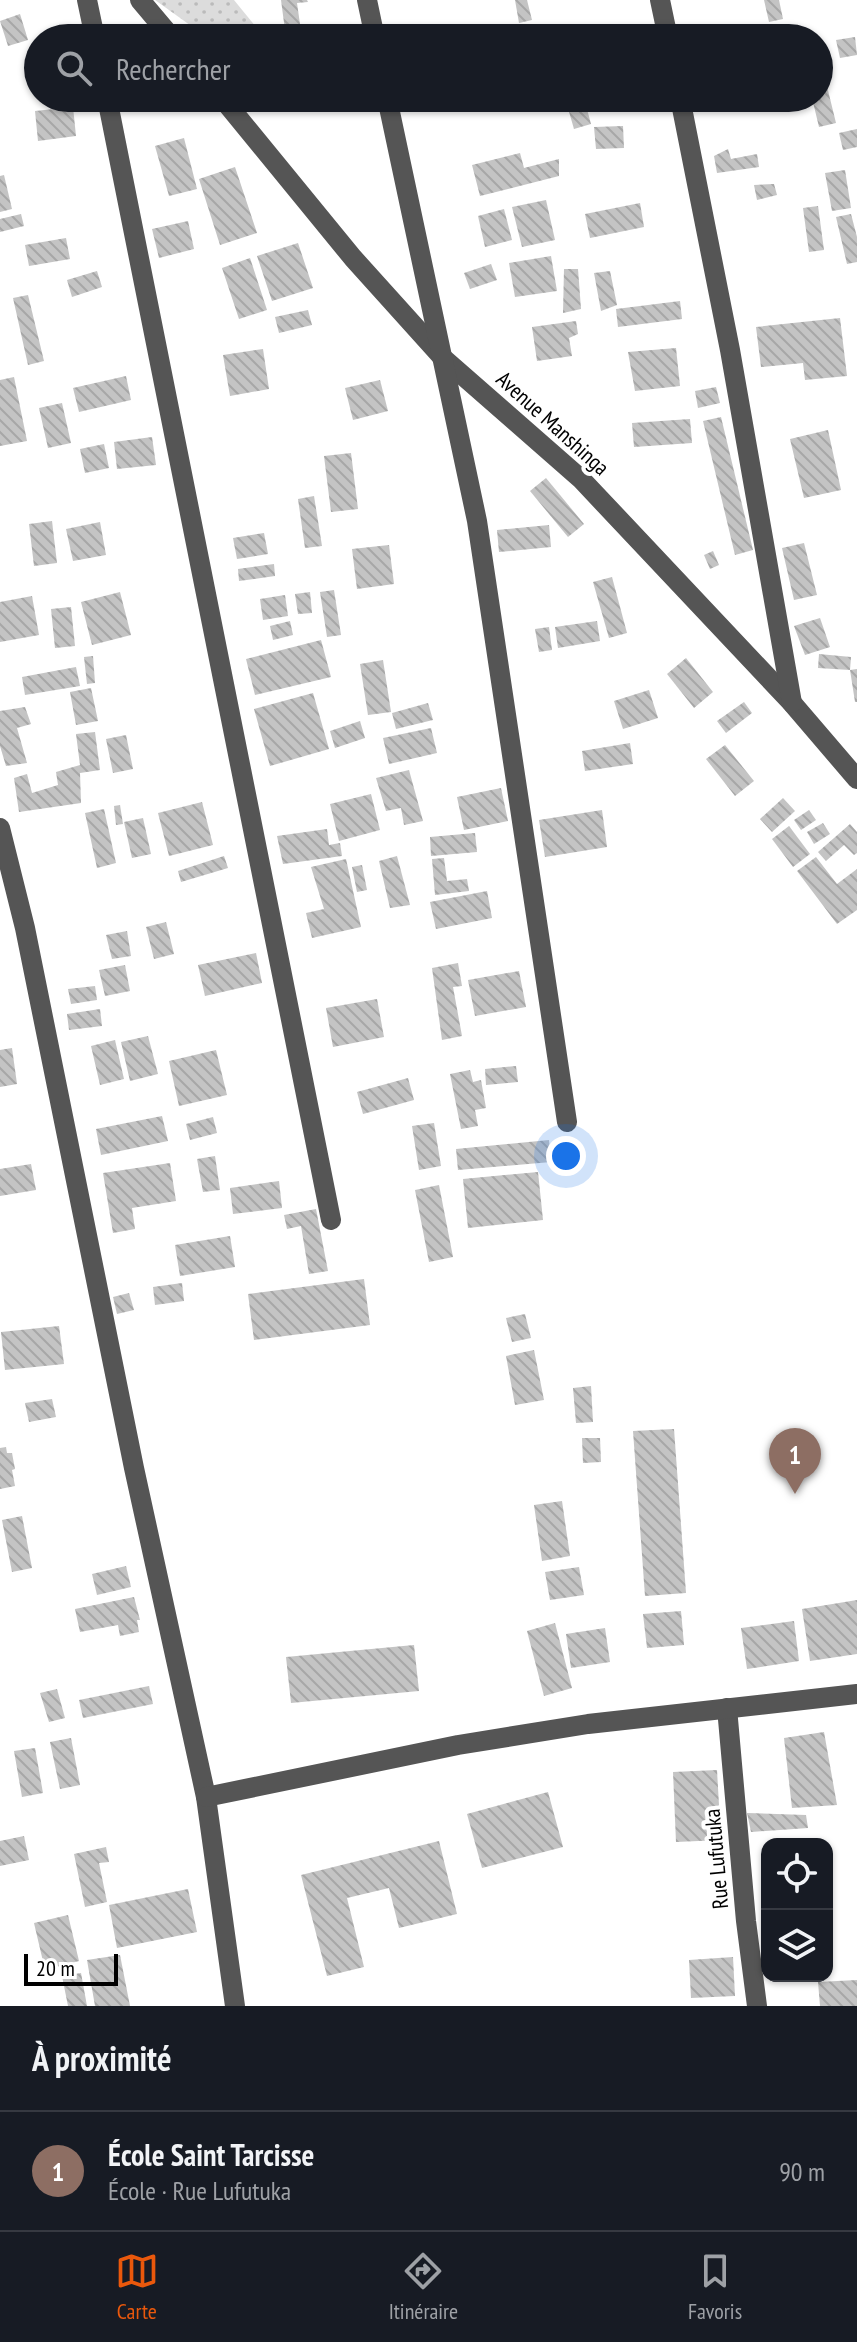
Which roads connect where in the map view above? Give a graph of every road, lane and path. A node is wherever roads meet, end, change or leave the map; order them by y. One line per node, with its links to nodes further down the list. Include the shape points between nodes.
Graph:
1 (87, 0): 5 (street)
2 (140, 0): 6 (street)
3 (367, 0): 7 (street)
4 (660, 0): 8 (street)
5 (92, 24)
6 (160, 24)
7 (372, 24)
8 (665, 24)
9 (110, 112): 18 (street)
10 (233, 112): 13 (street, Avenue Manshinga)
11 (390, 112): 13 (street)
12 (683, 112): 14 (street)
13 (444, 359): 14 (street, Avenue Manshinga, via 581,479); 17 (street, via 477,521)
14 (792, 703): 15 (street, Avenue Manshinga)
15 (857, 779)
16 (0, 828): 21 (street)
17 (567, 1122)
18 (331, 1220)
19 (857, 1694): 20 (street)
20 (727, 1708): 21 (street, via 458,1745); 23 (street, Rue Lufutuka)
21 (206, 1797): 22 (street)
22 (235, 2006)
23 (757, 2006)

